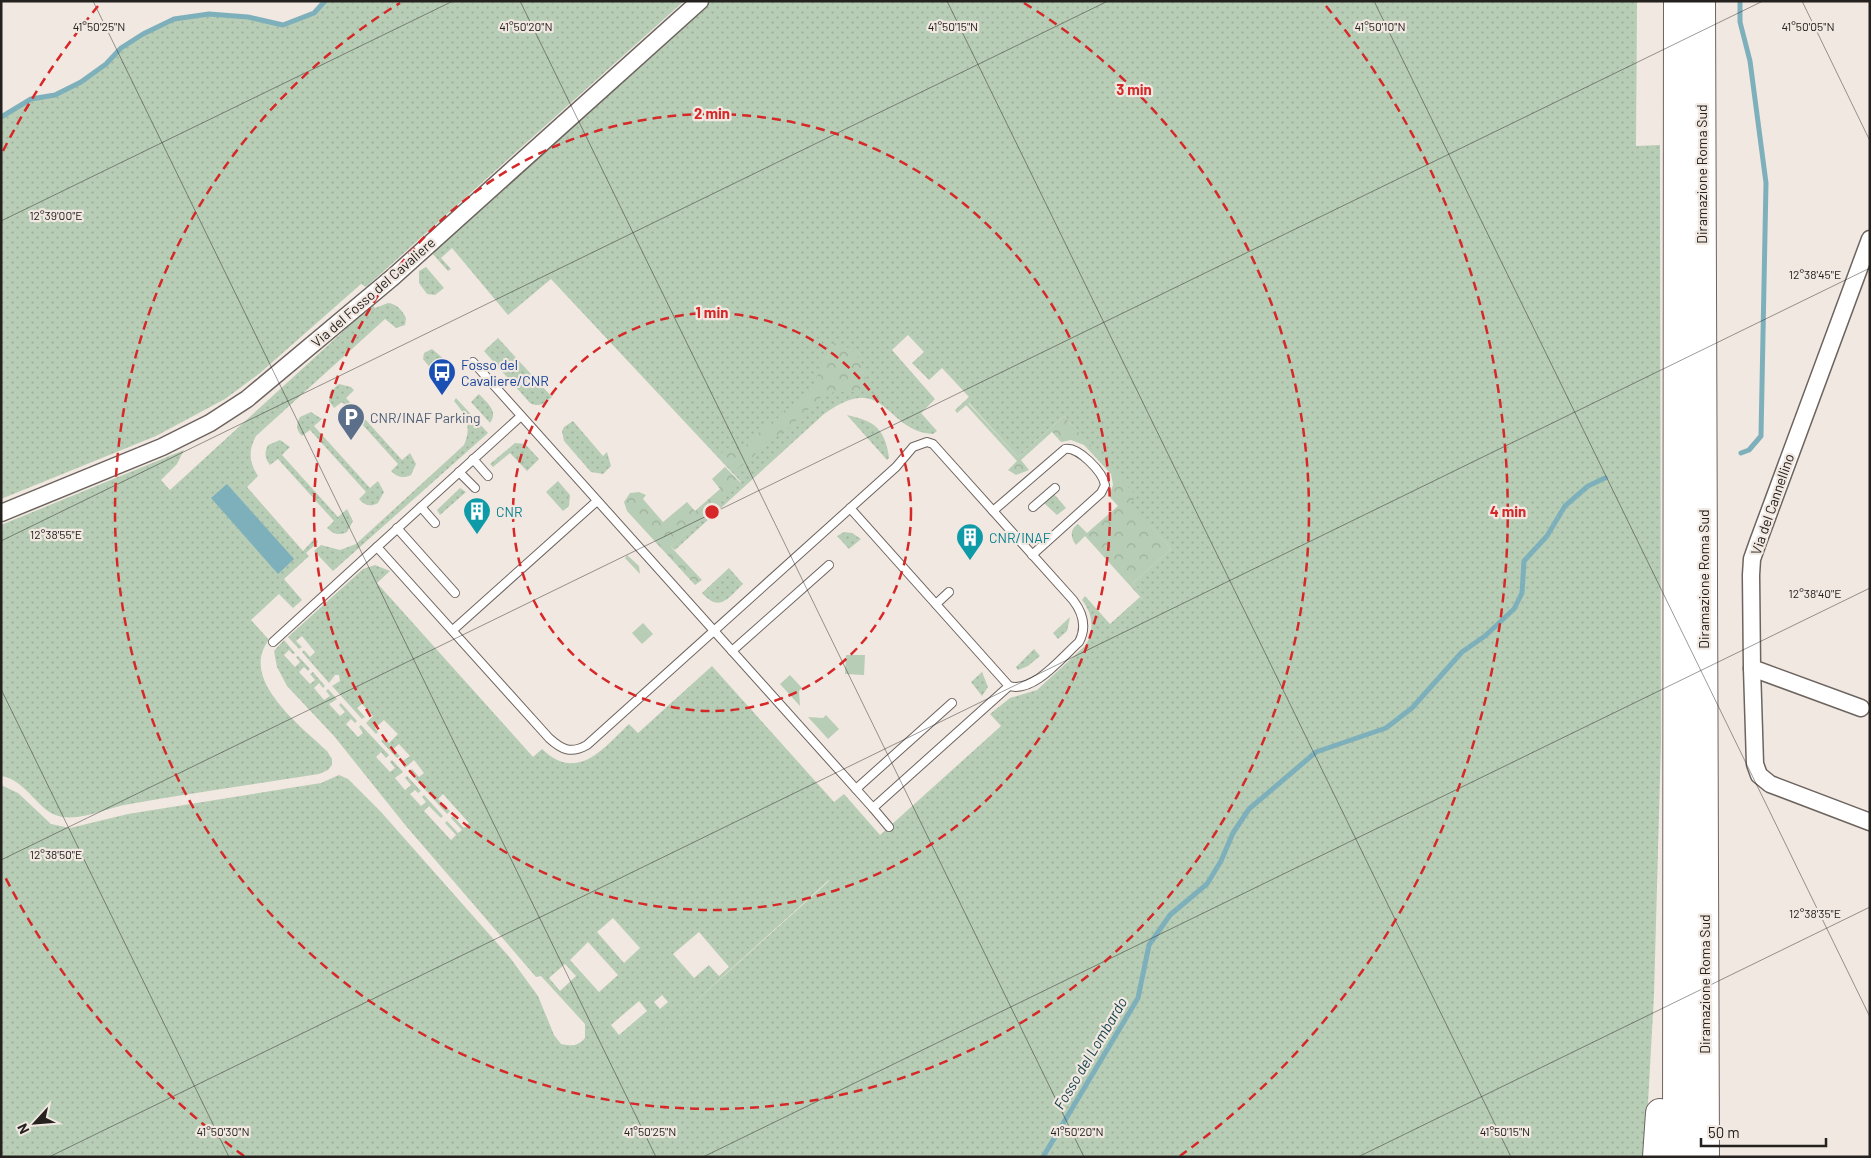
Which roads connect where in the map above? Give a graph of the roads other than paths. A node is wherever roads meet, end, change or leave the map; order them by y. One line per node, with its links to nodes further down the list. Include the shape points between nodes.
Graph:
1 (700, 1): 17 (street, Via del Fosso del Cavaliere, via 393,277 247,399 210,423 162,447)
2 (1678, 1): 38 (highway, Diramazione Roma Sud)
3 (1701, 1): 41 (highway, Diramazione Roma Sud)
4 (1870, 239): 30 (street, Via del Cannellino, via 1752,559)
5 (473, 362): 6 (lane)
6 (521, 416): 7 (lane); 12 (lane)
7 (473, 459): 8 (lane); 9 (lane)
8 (459, 472): 10 (lane); 13 (lane)
9 (488, 476)
10 (475, 488)
11 (1055, 488): 14 (lane)
12 (597, 501): 26 (lane); 27 (lane)
13 (421, 507): 18 (lane); 19 (lane)
14 (1032, 507)
15 (850, 508): 16 (lane, via 896,467 913,447 927,442); 25 (lane); 27 (lane)
16 (993, 512): 21 (lane); 21 (lane, via 1065,449 1078,451 1101,475 1105,485 1101,493)
17 (1, 513)
18 (435, 524)
19 (398, 528): 20 (lane); 24 (lane)
20 (377, 547): 26 (lane); 28 (lane)
21 (1032, 555): 31 (lane, via 1080,609 1082,635 1032,684 1017,688)
22 (828, 564): 29 (lane)
23 (949, 592): 25 (lane)
24 (455, 593)
25 (936, 604): 31 (lane)
26 (454, 630): 27 (lane, via 550,738 560,748 570,751 587,745)
27 (714, 631): 29 (lane)
28 (273, 642)
29 (732, 651): 34 (lane)
30 (1752, 668): 33 (street); 36 (street, Via del Cannellino, via 1754,760 1759,774 1770,784)
31 (1009, 686): 35 (lane)
32 (952, 703): 34 (lane)
33 (1861, 708)
34 (856, 789): 35 (lane)
35 (873, 808): 37 (lane)
36 (1870, 822)
37 (890, 827)
38 (1677, 840): 39 (highway); 40 (highway, Diramazione Roma Sud)
39 (1657, 1157)
40 (1677, 1157)
41 (1705, 1157)

